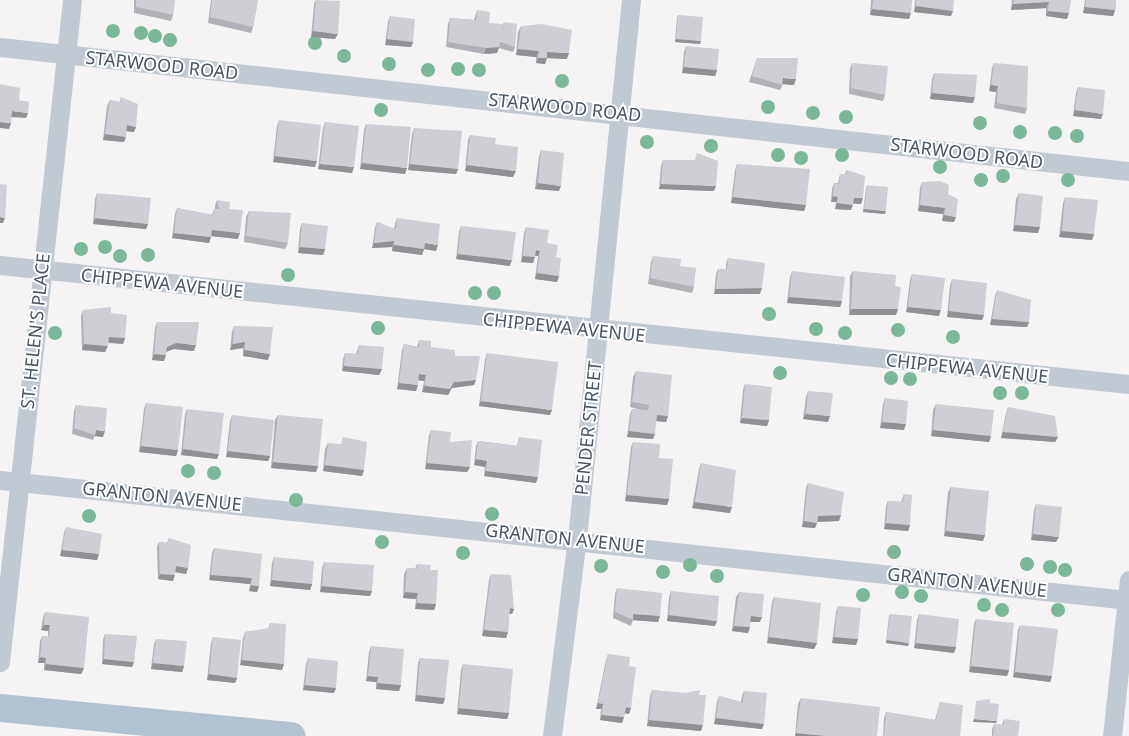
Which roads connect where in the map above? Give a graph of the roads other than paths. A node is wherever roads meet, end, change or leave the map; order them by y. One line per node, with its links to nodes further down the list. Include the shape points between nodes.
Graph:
1 (72, 0): 4 (street, ST. HELEN'S PLACE)
2 (631, 0): 5 (street, PENDER STREET)
3 (0, 47): 4 (street, STARWOOD ROAD)
4 (66, 54): 5 (street, STARWOOD ROAD); 8 (street, ST. HELEN'S PLACE)
5 (619, 113): 6 (street, STARWOOD ROAD); 9 (street, PENDER STREET)
6 (1129, 171)
7 (0, 265): 8 (street, CHIPPEWA AVENUE)
8 (41, 269): 9 (street, CHIPPEWA AVENUE); 12 (street, ST. HELEN'S PLACE)
9 (598, 330): 10 (street, CHIPPEWA AVENUE); 13 (street, PENDER STREET)
10 (1129, 384)
11 (0, 480): 12 (street, GRANTON AVENUE)
12 (20, 482): 13 (street, GRANTON AVENUE); 16 (street, ST. HELEN'S PLACE)
13 (576, 539): 15 (street, GRANTON AVENUE); 19 (street, PENDER STREET)
14 (1129, 580): 15 (street)
15 (1128, 600): 20 (street)
16 (0, 662)
17 (0, 708): 18 (main road)
18 (292, 736)
19 (552, 736)
20 (1112, 736)

